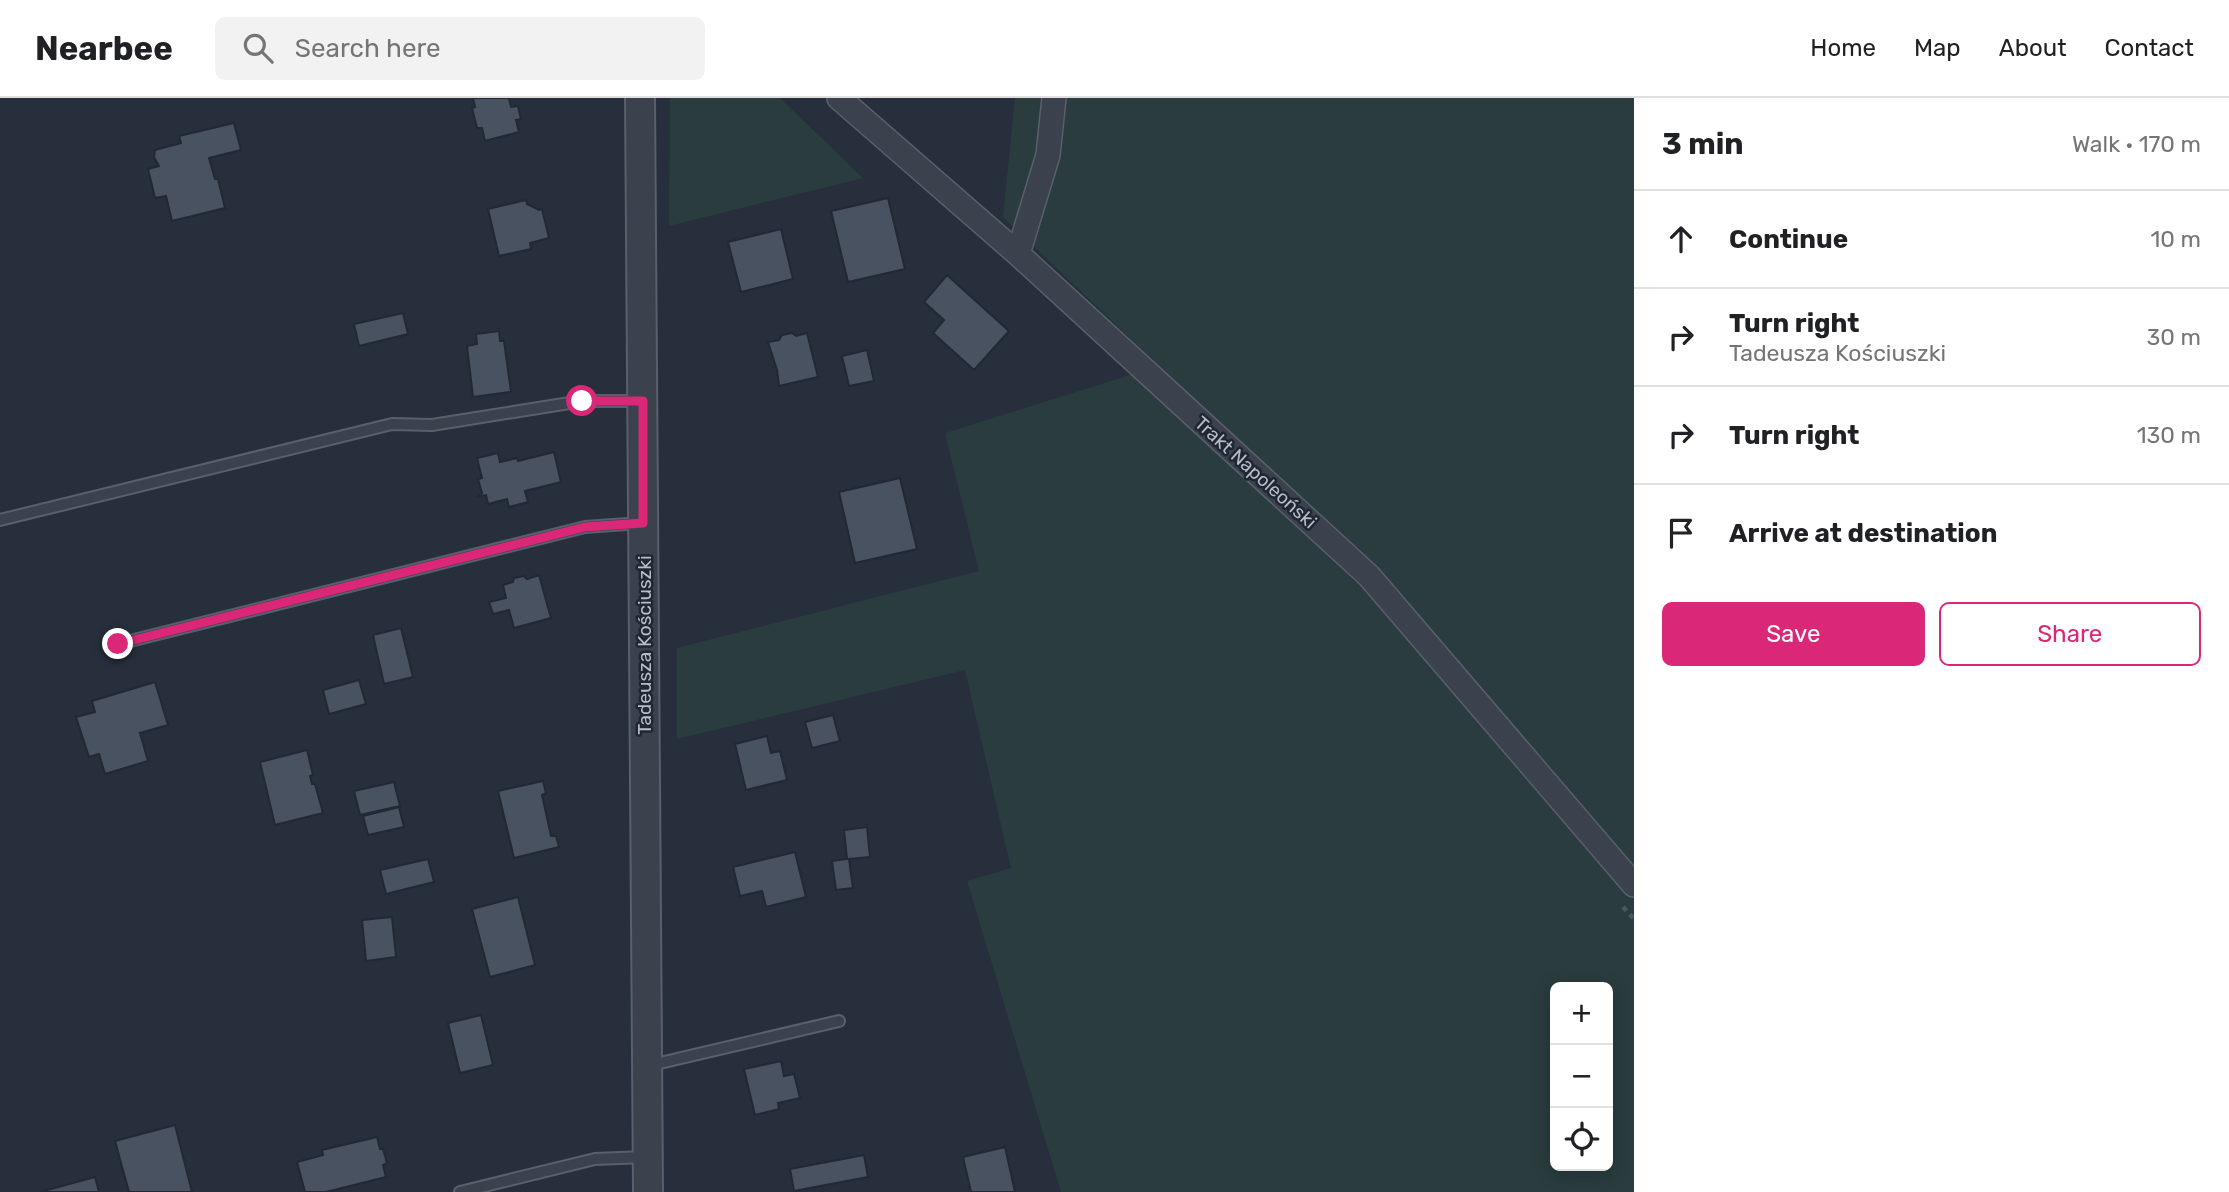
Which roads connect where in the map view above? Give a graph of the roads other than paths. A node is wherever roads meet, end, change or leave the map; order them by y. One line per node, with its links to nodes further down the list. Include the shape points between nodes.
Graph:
1 (640, 98): 5 (street, Tadeusza Kościuszki)
2 (839, 98): 4 (street, Trakt Napoleoński)
3 (1054, 98): 4 (street, via 1048,155)
4 (1018, 254): 9 (street, Trakt Napoleoński, via 1369,576)
5 (643, 401): 6 (lane, via 582,401 432,425 392,424); 7 (street, Tadeusza Kościuszki)
6 (0, 520)
7 (643, 523): 8 (lane, via 585,527); 11 (street, Tadeusza Kościuszki)
8 (118, 644)
9 (1634, 885)
10 (839, 1021): 11 (lane)
11 (647, 1066): 12 (street, Tadeusza Kościuszki)
12 (648, 1157): 13 (lane, via 595,1159); 14 (street, Tadeusza Kościuszki)
13 (460, 1192)
14 (648, 1192)

